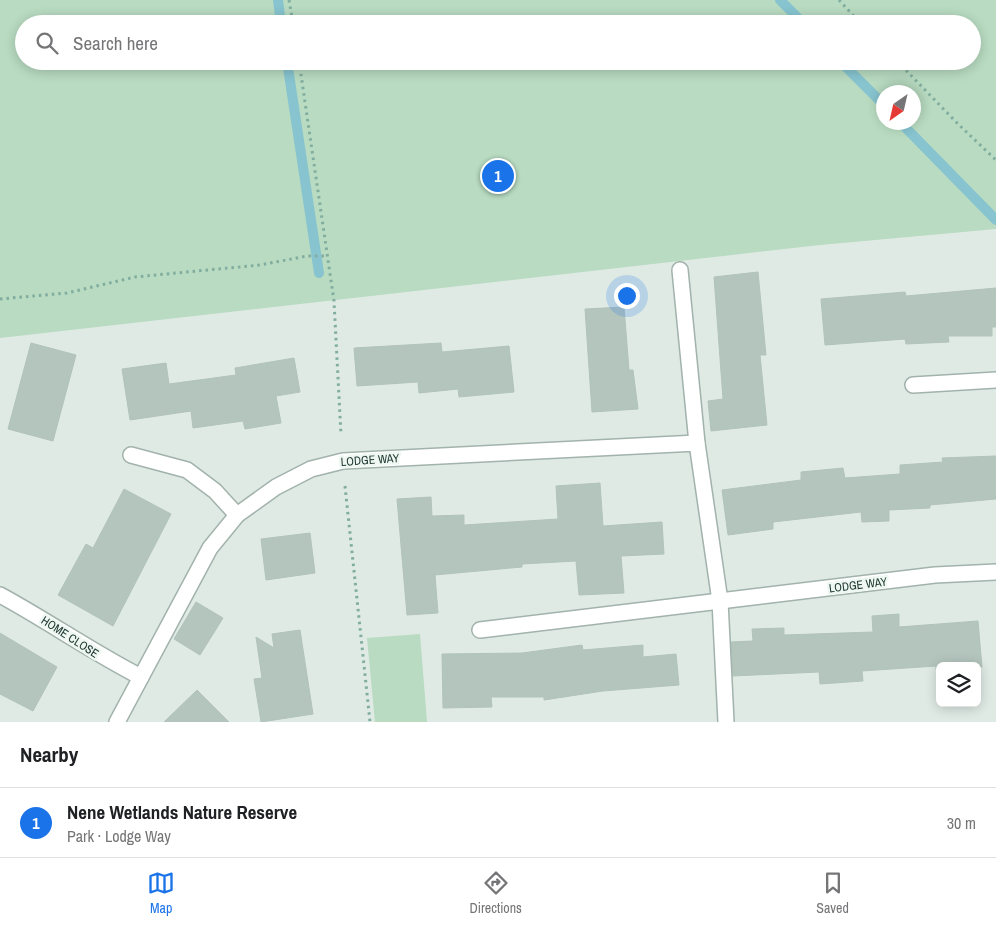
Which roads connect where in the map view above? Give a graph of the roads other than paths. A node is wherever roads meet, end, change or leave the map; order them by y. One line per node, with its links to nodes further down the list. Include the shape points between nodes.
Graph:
1 (680, 270): 4 (street)
2 (996, 380): 3 (street)
3 (913, 385)
4 (697, 443): 6 (street, LODGE WAY, via 343,461 311,469 285,482); 9 (street)
5 (131, 455): 6 (street, via 187,470 215,491)
6 (237, 515): 11 (street, LODGE WAY, via 210,548)
7 (996, 572): 9 (street, LODGE WAY, via 935,575)
8 (0, 595): 11 (street, HOME CLOSE)
9 (720, 601): 10 (street, LODGE WAY); 13 (street)
10 (480, 630)
11 (141, 677): 12 (street, LODGE WAY)
12 (117, 722)
13 (726, 722)

